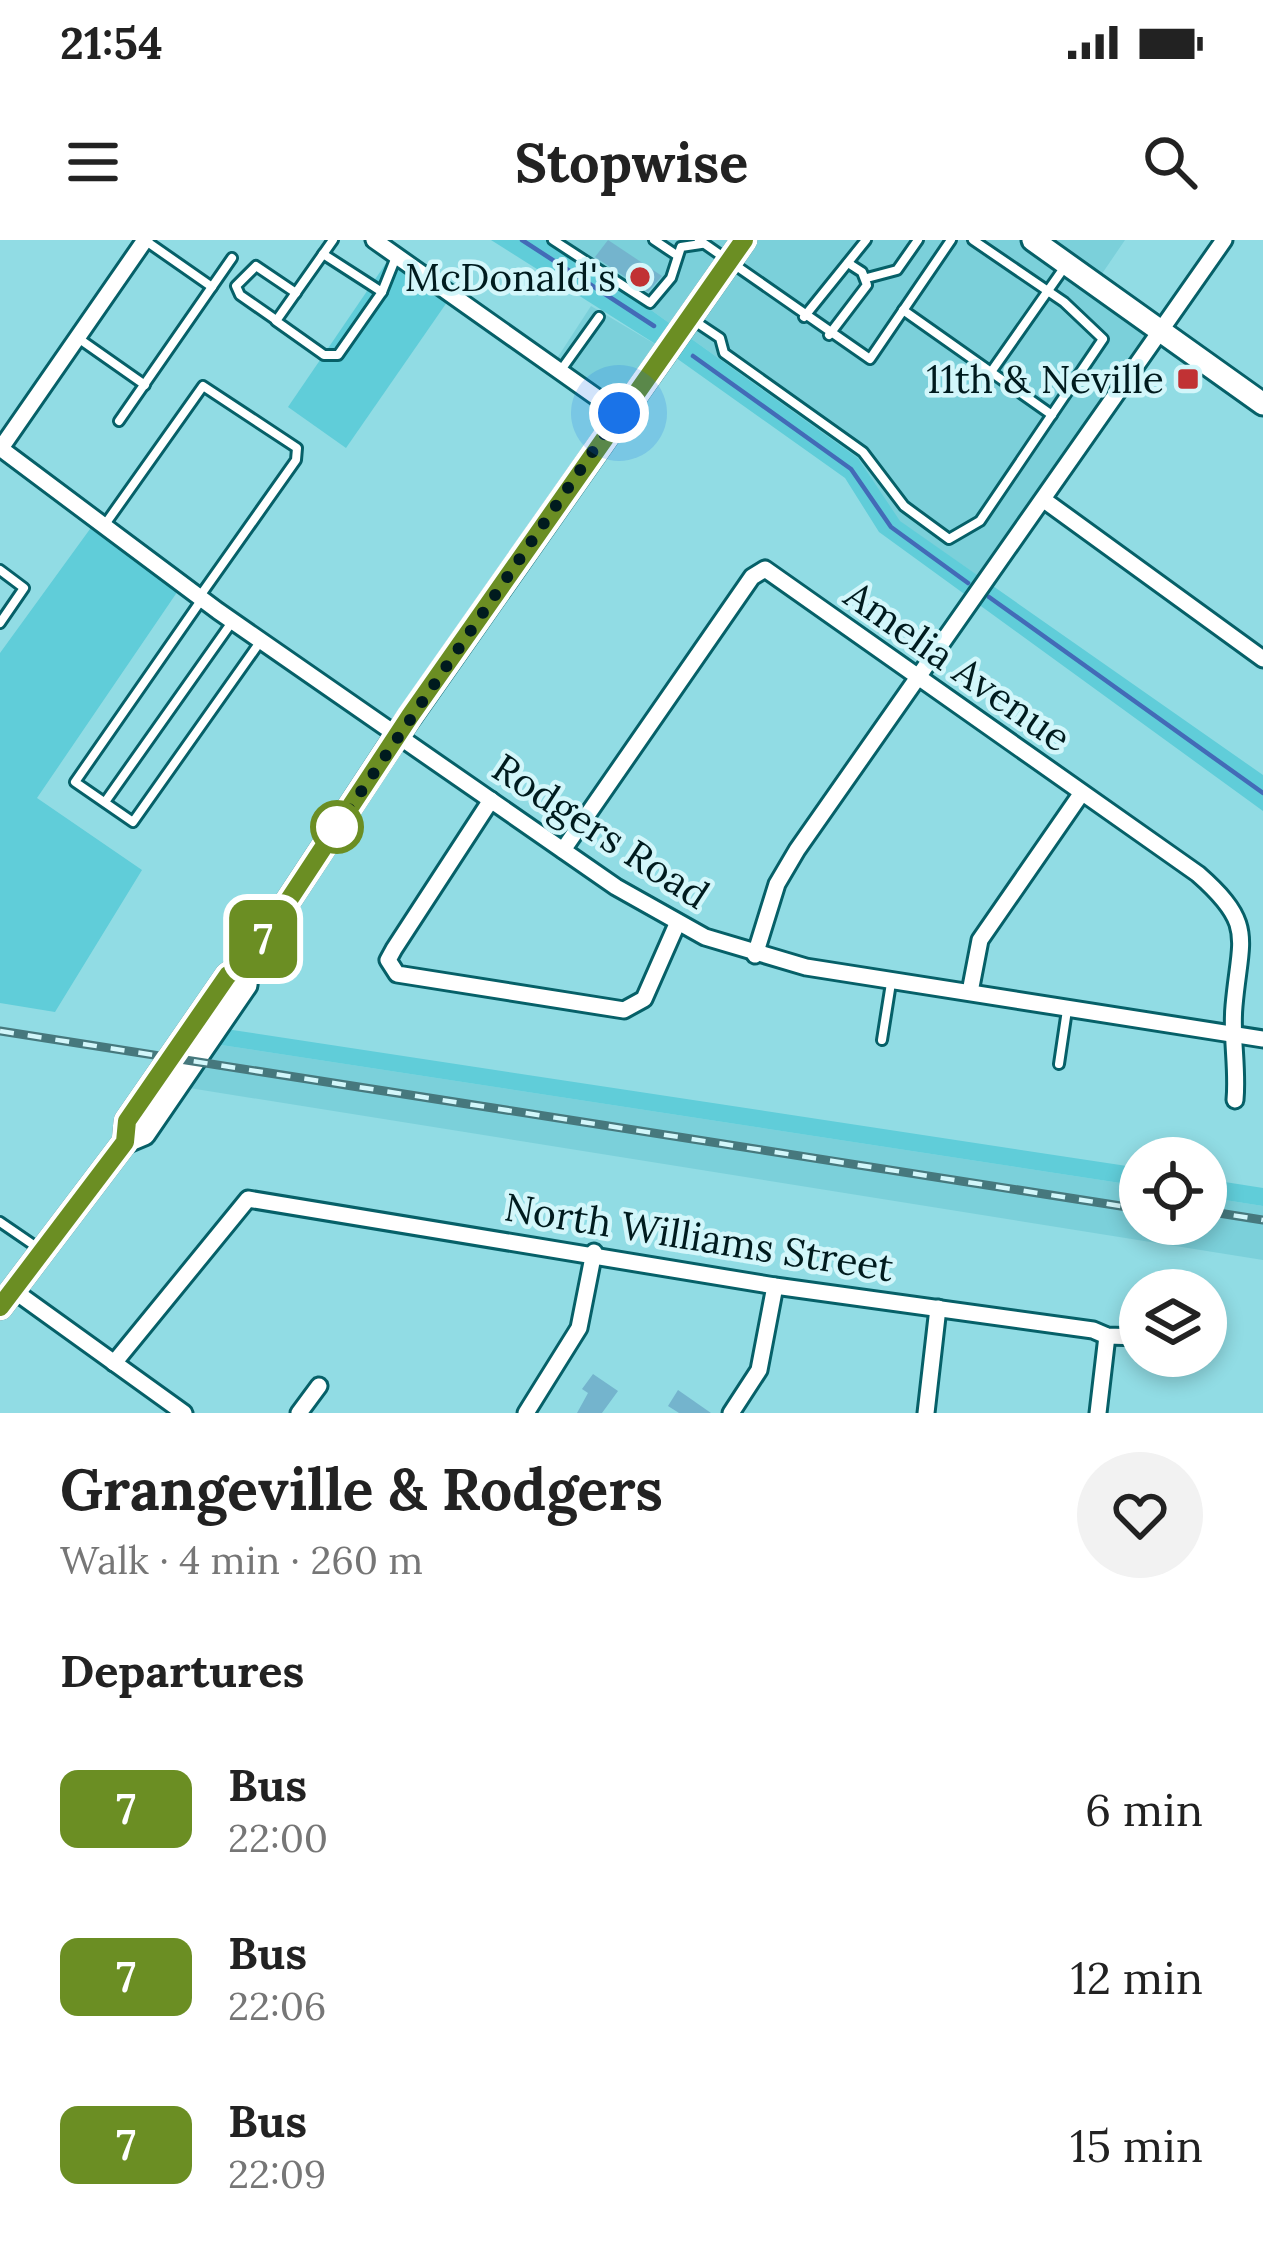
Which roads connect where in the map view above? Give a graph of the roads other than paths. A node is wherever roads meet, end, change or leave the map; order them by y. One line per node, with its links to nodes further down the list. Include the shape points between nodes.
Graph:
1 (145, 240): 22 (lane); 33 (street)
2 (333, 240): 14 (lane)
3 (374, 240): 16 (street)
4 (554, 240): 15 (lane, via 650,303 671,278)
5 (654, 240): 15 (lane)
6 (744, 240): 18 (main road)
7 (866, 240): 19 (lane)
8 (918, 240): 21 (lane, via 897,270)
9 (950, 240): 26 (lane)
10 (973, 240): 23 (lane)
11 (1224, 240): 31 (street)
12 (1037, 241): 20 (main road)
13 (700, 242): 15 (lane); 18 (lane)
14 (323, 254): 24 (lane); 25 (lane)
15 (675, 254)
16 (396, 256): 24 (lane); 34 (street)
17 (232, 258): 22 (lane)
18 (728, 262): 27 (lane); 29 (main road)
19 (848, 262): 21 (lane); 27 (lane)
20 (1067, 264): 23 (lane); 31 (main road)
21 (867, 278): 32 (lane)
22 (212, 287): 36 (lane)
23 (1048, 291): 35 (lane); 39 (lane, via 1103,339)
24 (382, 292): 30 (lane, via 338,355 324,355)
25 (296, 293): 30 (lane); 30 (lane, via 256,266 236,286)
26 (903, 310): 32 (lane, via 870,359); 35 (lane)
27 (804, 316): 32 (lane)
28 (599, 317): 34 (lane)
29 (689, 317): 38 (main road); 39 (lane, via 720,338 724,353 863,452 904,506 950,538 980,521)
30 (276, 321)
31 (1161, 331): 37 (main road); 42 (street)
32 (829, 335)
33 (77, 338): 36 (lane); 41 (street)
34 (560, 371): 38 (street)
35 (991, 372): 39 (lane)
36 (145, 385): 40 (lane)
37 (1261, 398)
38 (619, 413): 51 (main road)
39 (1052, 415)
40 (119, 422)
41 (0, 449): 43 (street, Rodgers Road)
42 (1044, 500): 49 (street); 50 (street)
43 (106, 523): 45 (street, Rodgers Road); 45 (lane, via 203,386 297,448)
44 (0, 570): 47 (lane, via 24,588)
45 (201, 597): 46 (street, Rodgers Road); 54 (lane, via 75,782)
46 (232, 620): 48 (street, Rodgers Road); 54 (lane)
47 (0, 622)
48 (262, 640): 51 (street, Rodgers Road); 54 (lane, via 134,822)
49 (1263, 659)
50 (918, 678): 52 (street, Amelia Avenue); 55 (street, Amelia Avenue, via 760,571); 57 (street, via 777,884)
51 (398, 734): 53 (street, Rodgers Road); 67 (main road, via 248,962 246,985 195,1062)
52 (1082, 794): 59 (street, via 980,940); 61 (street, Amelia Avenue, via 1198,874 1238,916 1244,938)
53 (491, 800): 55 (street, Rodgers Road); 56 (street, via 388,960 397,974 624,1010 644,999)
54 (105, 802)
55 (563, 850): 56 (street, Rodgers Road)
56 (677, 924): 57 (street, Rodgers Road)
57 (755, 955): 58 (street, Rodgers Road)
58 (891, 981): 59 (street, Rodgers Road); 63 (lane)
59 (970, 992): 60 (street, Rodgers Road)
60 (1067, 1010): 61 (street, Rodgers Road); 64 (lane)
61 (1234, 1035): 62 (street, Rodgers Road); 65 (street, Amelia Avenue)
62 (1263, 1039)
63 (882, 1040)
64 (1059, 1064)
65 (1235, 1100)
66 (0, 1222): 67 (lane)
67 (42, 1250): 70 (main road)
68 (594, 1252): 69 (street, North Williams Street); 74 (street, North Williams Street, via 248,1198); 78 (street, via 579,1328)
69 (775, 1286): 71 (street, North Williams Street); 79 (street, via 759,1370)
70 (6, 1298): 74 (street)
71 (938, 1308): 72 (street, North Williams Street); 80 (street)
72 (1107, 1336): 73 (street, North Williams Street); 81 (street)
73 (1119, 1336)
74 (114, 1363): 76 (street)
75 (319, 1386): 77 (street)
76 (184, 1413)
77 (299, 1413)
78 (526, 1413)
79 (731, 1413)
80 (926, 1413)
81 (1098, 1413)

